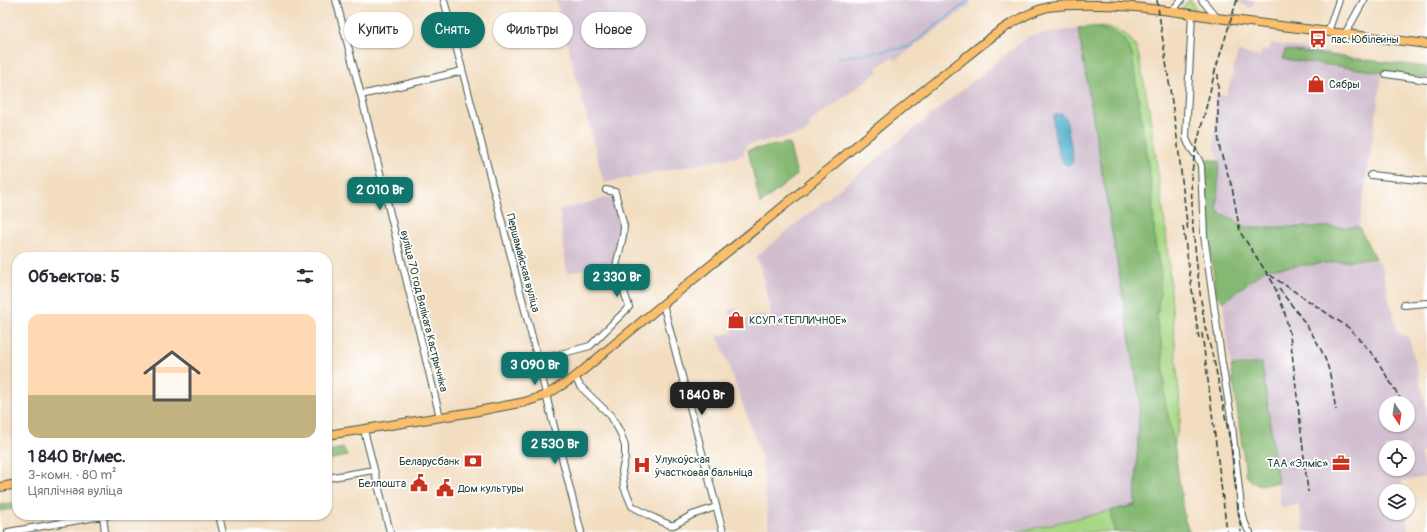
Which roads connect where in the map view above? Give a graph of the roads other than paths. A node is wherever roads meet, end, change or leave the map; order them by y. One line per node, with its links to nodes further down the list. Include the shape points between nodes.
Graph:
1 (336, 0): 16 (street, вуліца 70 год Вялікага Кастрычніка)
2 (444, 0): 13 (street, Першамайская вуліца)
3 (1181, 0): 7 (street)
4 (1202, 0): 9 (street)
5 (1339, 0): 10 (street)
6 (1364, 0): 11 (street)
7 (1174, 9): 8 (main road); 21 (main road, via 1129,4 1068,2 1032,12 983,44 910,101)
8 (1192, 14): 9 (main road); 43 (street, via 1186,137 1201,166 1204,235 1231,417 1242,516)
9 (1217, 18): 10 (main road)
10 (1328, 32): 11 (main road)
11 (1345, 34): 12 (main road)
12 (1427, 44)
13 (462, 71): 16 (street); 23 (street, Першамайская вуліца)
14 (1386, 74): 15 (street)
15 (1427, 80)
16 (361, 95): 26 (street, вуліца 70 год Вялікага Кастрычніка)
17 (1371, 175): 18 (street)
18 (1427, 181)
19 (606, 190): 23 (street, via 615,192 624,226 616,266 629,307 590,346)
20 (1427, 303): 22 (street)
21 (663, 304): 24 (main road); 33 (street)
22 (1404, 305)
23 (538, 360): 25 (street, Першамайская вуліца)
24 (575, 377): 25 (main road); 33 (street, via 580,386 611,416 620,432 625,446 622,471 624,487 632,506 670,525)
25 (546, 395): 26 (main road, via 525,402); 41 (street, Першамайская вуліца)
26 (440, 417): 27 (main road)
27 (364, 430): 28 (main road); 29 (street)
28 (332, 435)
29 (374, 470): 30 (street); 40 (street)
30 (332, 477)
31 (12, 485): 32 (main road)
32 (0, 487)
33 (716, 507): 42 (street)
34 (82, 520): 37 (street)
35 (106, 520): 38 (street)
36 (220, 520): 39 (street)
37 (8, 532)
38 (105, 532)
39 (223, 532)
40 (390, 532)
41 (581, 532)
42 (723, 532)
43 (1250, 532)

